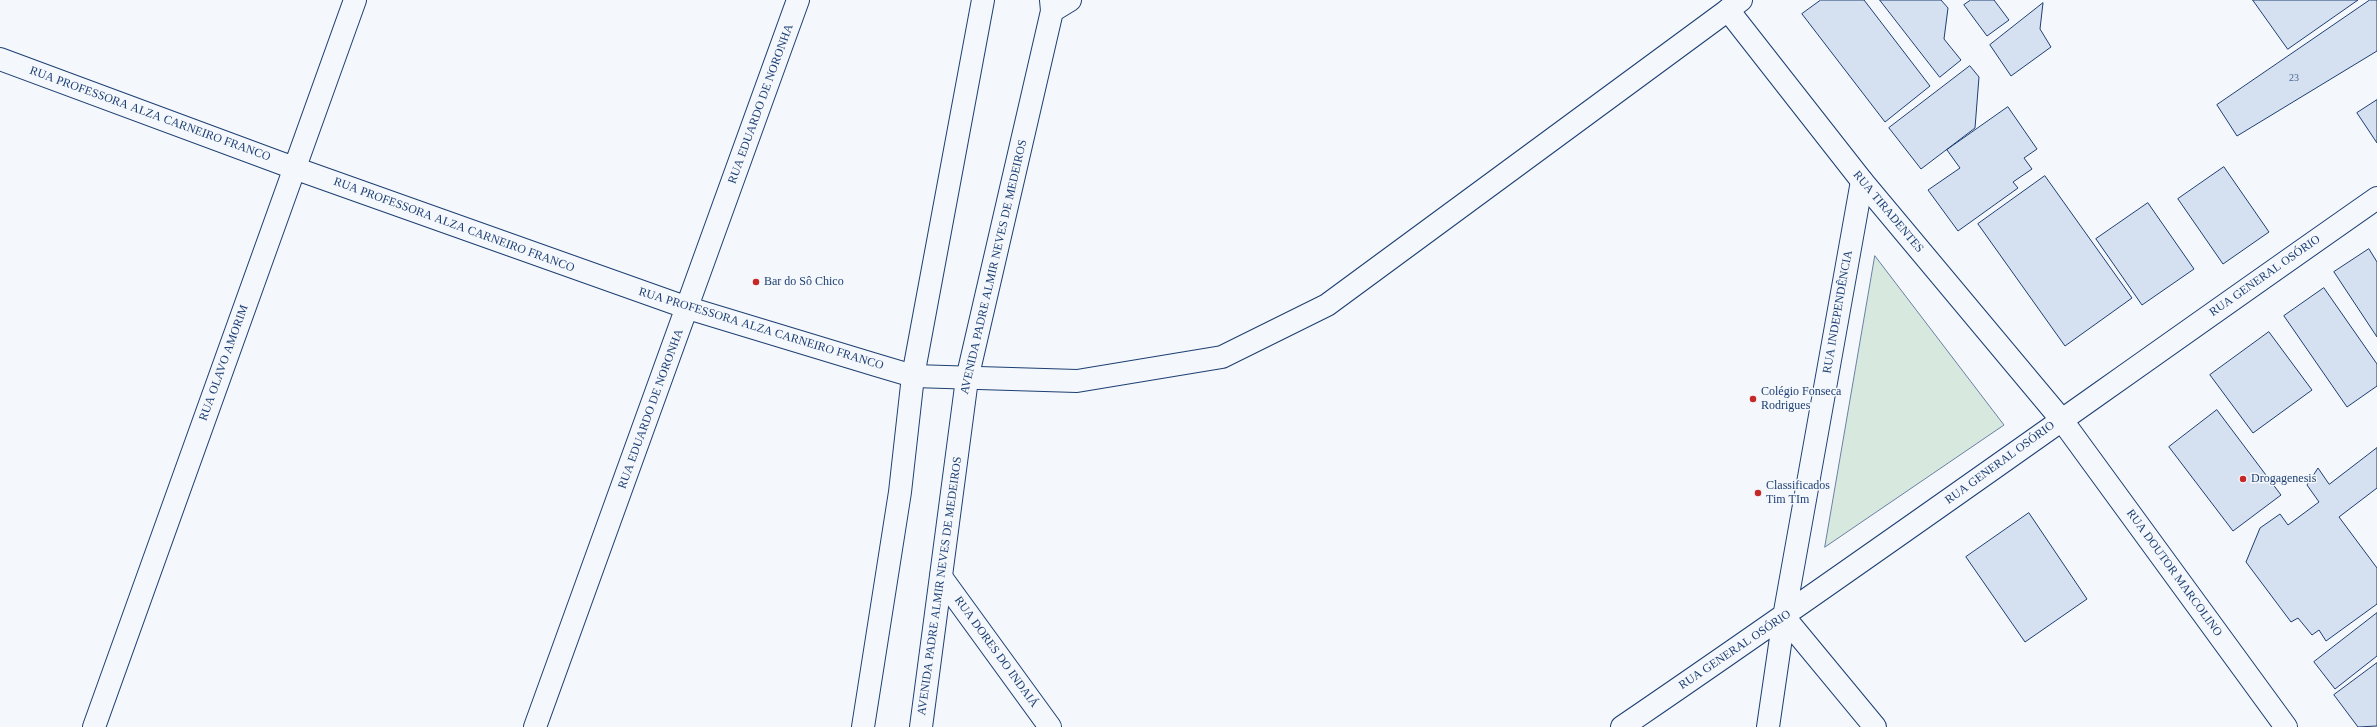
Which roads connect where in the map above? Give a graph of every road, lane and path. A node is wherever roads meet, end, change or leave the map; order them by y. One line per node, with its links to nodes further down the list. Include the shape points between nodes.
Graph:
1 (355, 0): 7 (street, RUA OLAVO AMORIM)
2 (798, 0): 10 (street, RUA EDUARDO DE NORONHA)
3 (983, 0): 11 (street)
4 (1730, 3): 8 (street, RUA TIRADENTES); 12 (street, RUA PROFESSORA ALZA CARNEIRO FRANCO, via 1327,305 1222,357 1077,381)
5 (1058, 4): 12 (street, AVENIDA PADRE ALMIR NEVES DE MEDEIROS)
6 (0, 59): 7 (street, RUA PROFESSORA ALZA CARNEIRO FRANCO)
7 (294, 168): 10 (street, RUA PROFESSORA ALZA CARNEIRO FRANCO); 16 (street, RUA OLAVO AMORIM)
8 (1862, 181): 13 (street, RUA TIRADENTES); 15 (street, RUA INDEPENDÊNCIA)
9 (2377, 198): 13 (street, RUA GENERAL OSÓRIO)
10 (688, 308): 11 (street, RUA PROFESSORA ALZA CARNEIRO FRANCO); 17 (street, RUA EDUARDO DE NORONHA)
11 (913, 376): 12 (street, RUA PROFESSORA ALZA CARNEIRO FRANCO); 18 (street, via 900,492)
12 (967, 379): 14 (street, AVENIDA PADRE ALMIR NEVES DE MEDEIROS)
13 (2061, 419): 15 (street, RUA GENERAL OSÓRIO); 24 (street, RUA DOUTOR MARCOLINO)
14 (941, 577): 19 (street, AVENIDA PADRE ALMIR NEVES DE MEDEIROS); 20 (street, RUA DORES DO INDAIÁ)
15 (1784, 617): 21 (street, RUA GENERAL OSÓRIO); 22 (street, RUA INDEPENDÊNCIA); 23 (street)
16 (94, 727)
17 (535, 727)
18 (863, 727)
19 (921, 727)
20 (1050, 727)
21 (1622, 727)
22 (1768, 727)
23 (1874, 727)
24 (2286, 727)

